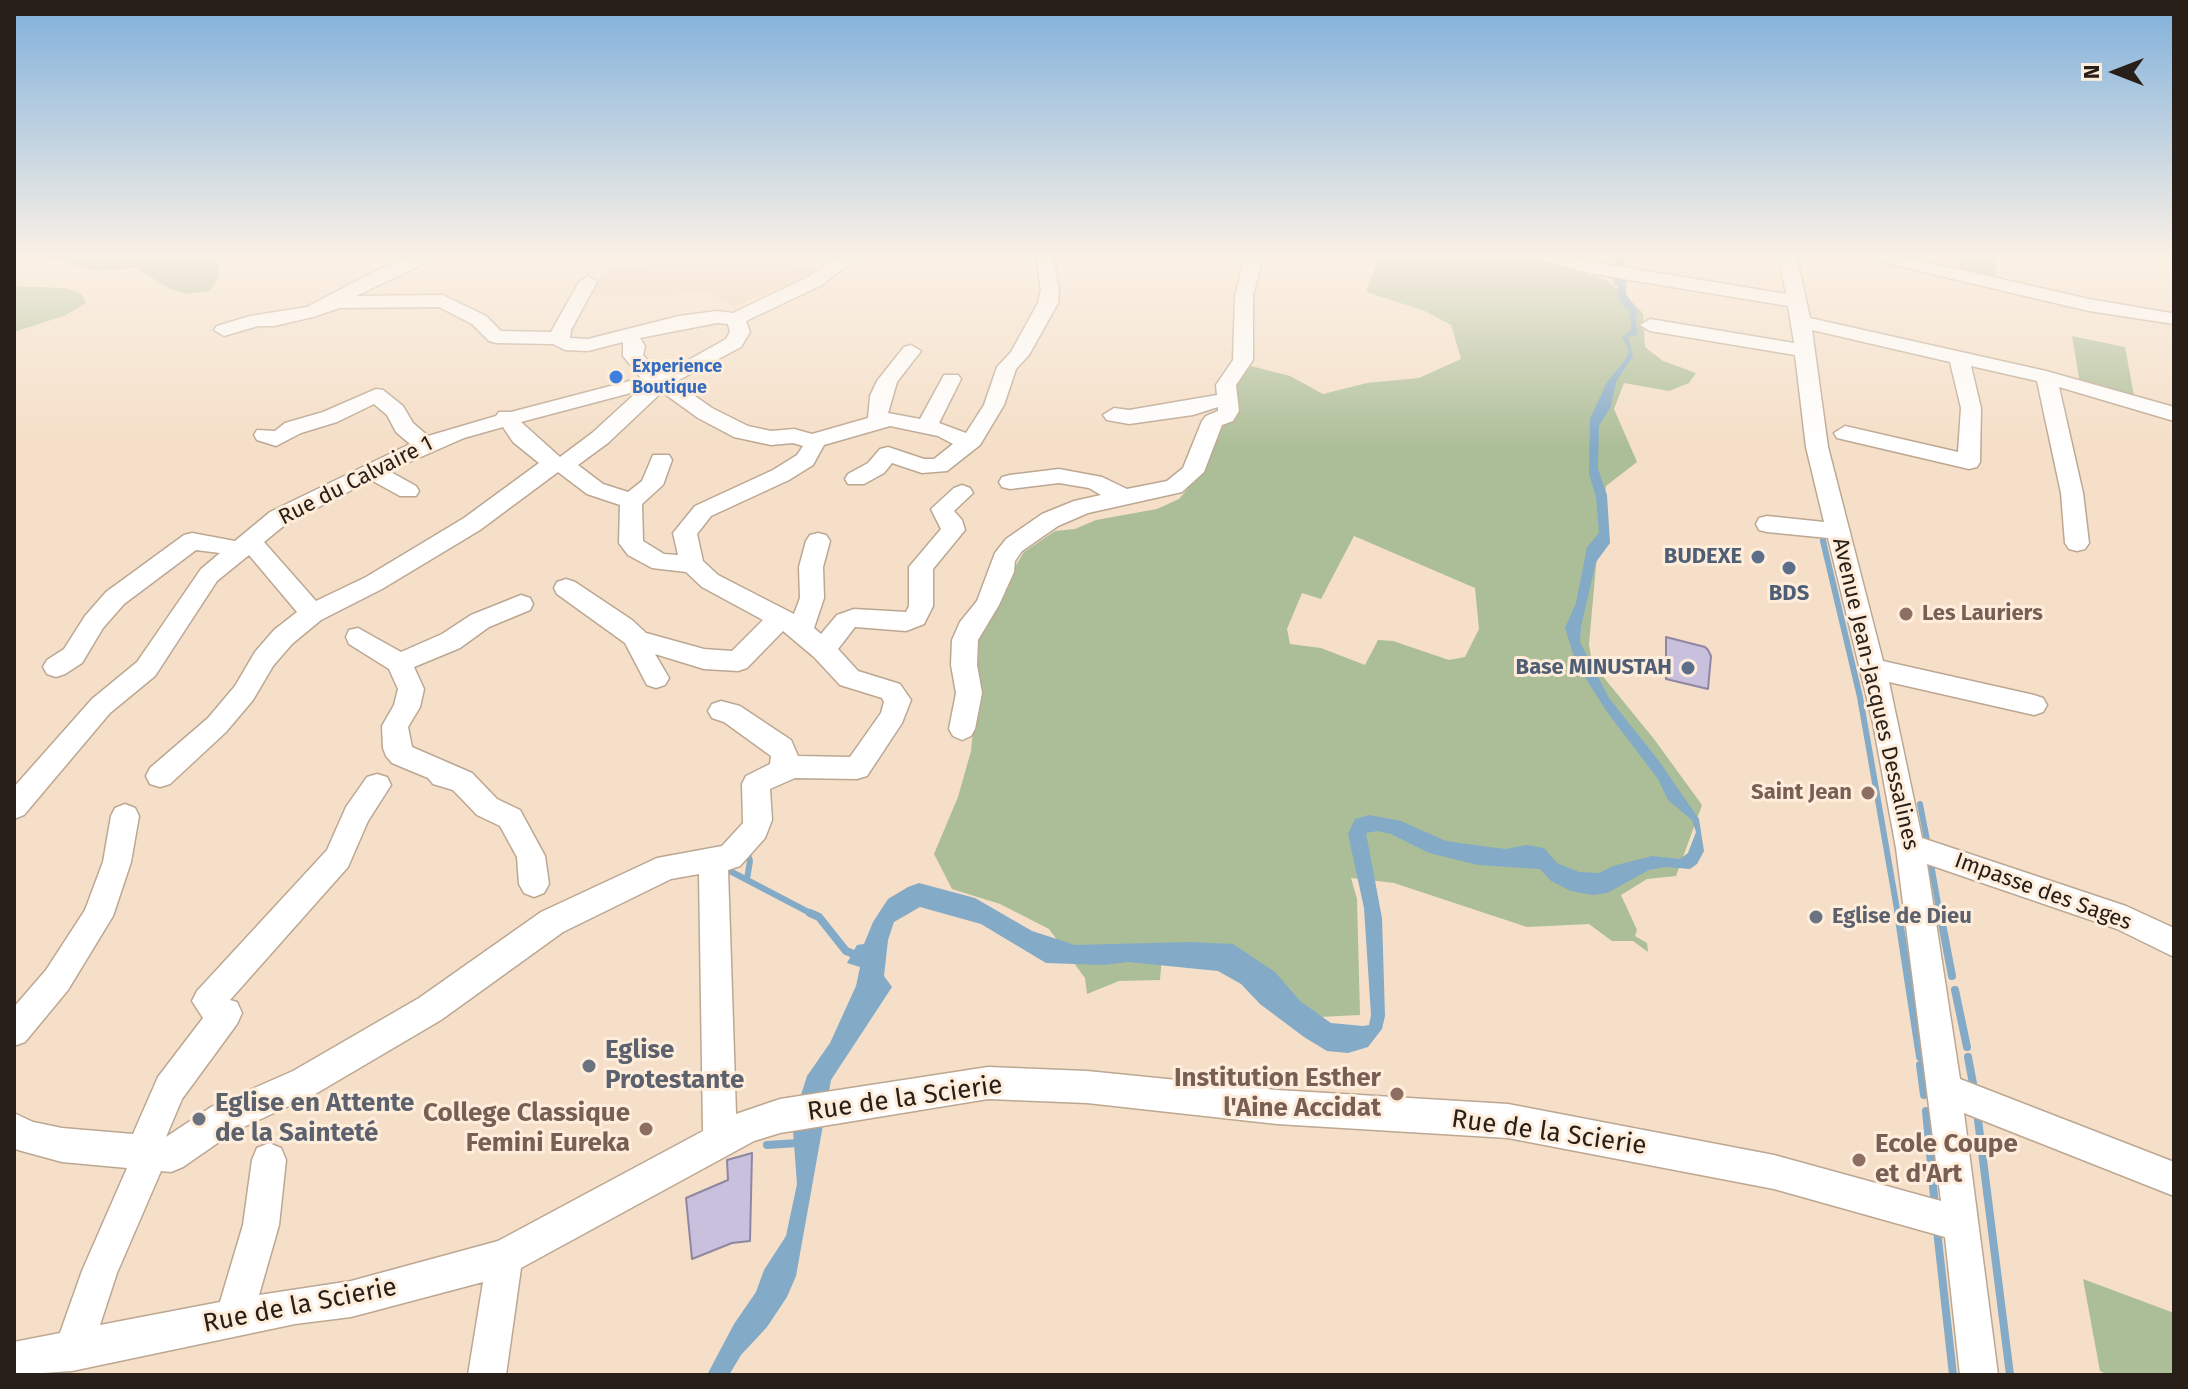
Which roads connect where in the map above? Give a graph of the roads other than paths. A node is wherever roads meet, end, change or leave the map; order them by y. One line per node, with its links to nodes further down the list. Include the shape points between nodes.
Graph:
1 (275, 318): 15 (street)
2 (299, 318): 18 (street)
3 (475, 318): 17 (street, via 496,337)
4 (569, 318): 17 (street)
5 (711, 318): 16 (street)
6 (725, 318): 12 (street)
7 (1040, 318): 34 (street, via 1007,367 982,426)
8 (1244, 318): 25 (street, via 1243,360)
9 (1800, 318): 20 (street, Avenue Jean-Jacques Dessalines)
10 (1820, 318): 21 (street)
11 (2164, 318): 13 (street)
12 (736, 319): 24 (street, Rue du Calvaire 1, via 740,332 734,343)
13 (2171, 319)
14 (1650, 325): 20 (street)
15 (224, 330)
16 (628, 335): 17 (street, via 575,346); 24 (street, via 635,346 633,356)
17 (559, 338)
18 (280, 339)
19 (911, 351): 29 (street, via 880,396)
20 (1806, 351): 46 (street, Avenue Jean-Jacques Dessalines, via 1817,447)
21 (1959, 357): 22 (street); 31 (street, via 1971,408 1969,462)
22 (2046, 377): 26 (street); 48 (street, via 2072,493)
23 (951, 379): 30 (street)
24 (658, 381): 28 (street, Rue du Calvaire 1); 33 (street, via 742,432); 37 (street)
25 (1221, 393): 27 (street, via 1193,408); 43 (street, via 1229,411 1213,421 1193,472 1180,484)
26 (2174, 414)
27 (1114, 415)
28 (506, 417): 35 (street, Rue du Calvaire 1); 37 (street, via 521,437)
29 (880, 422): 30 (street, via 890,419); 33 (street)
30 (926, 427): 34 (street)
31 (1845, 433)
32 (265, 435): 35 (street, via 276,439 376,395)
33 (814, 442): 50 (street, via 810,455 781,475 697,516 685,533)
34 (966, 442): 39 (street, via 939,466 888,454)
35 (424, 445): 38 (street, Rue du Calvaire 1)
36 (661, 460): 44 (street, via 652,485)
37 (561, 464): 44 (street, via 595,489); 53 (street, via 546,468 472,524)
38 (372, 471): 41 (street); 49 (street, Rue du Calvaire 1, via 278,518)
39 (856, 479)
40 (1010, 482): 43 (street, via 1059,476 1094,482)
41 (408, 491)
42 (962, 493): 56 (street, via 942,509 953,530 921,567 921,606 915,618 854,618)
43 (1124, 497): 63 (street, via 1050,520 1003,559 987,605 965,640 969,693)
44 (631, 501): 50 (street, via 631,543 636,549 660,562)
45 (1767, 524): 46 (street)
46 (1838, 531): 59 (street, Avenue Jean-Jacques Dessalines)
47 (818, 541): 54 (street, via 811,567 812,598)
48 (2077, 543)
49 (243, 546): 53 (street, via 270,561); 58 (street, via 192,541 115,598 73,656); 67 (street, Rue du Calvaire 1, via 198,588 146,669 101,706)
50 (692, 564): 54 (street, via 722,589)
51 (566, 588): 55 (street)
52 (521, 604): 57 (street)
53 (312, 614): 57 (street); 65 (street, via 273,648 217,725)
54 (790, 624): 55 (street, via 738,661 704,659); 56 (street)
55 (638, 640): 60 (street)
56 (823, 650): 64 (street, via 849,678 891,691 897,706 857,768)
57 (399, 663): 71 (street, via 411,695 395,726 396,748 443,776 462,781 487,807 510,818 531,856 535,888)
58 (56, 667)
59 (1872, 668): 61 (street); 69 (street, Avenue Jean-Jacques Dessalines)
60 (656, 678)
61 (2034, 705)
62 (721, 711): 64 (street, via 781,748)
63 (962, 729)
64 (782, 769): 70 (street, via 756,784 755,829 730,857)
65 (160, 776)
66 (377, 785): 77 (street, via 356,815 338,858 208,1001 226,1013 170,1088)
67 (14, 807)
68 (125, 816): 73 (street, via 117,862 98,916 57,980)
69 (1910, 848): 72 (street, Impasse des Sages, via 2126,919); 74 (street, Avenue Jean-Jacques Dessalines)
70 (713, 862): 71 (street, via 667,867); 76 (street)
71 (552, 922): 77 (street, via 430,1009 305,1082 223,1119 171,1155)
72 (2174, 943)
73 (14, 1031)
74 (1965, 1096): 79 (street); 80 (street, Avenue Jean-Jacques Dessalines)
75 (14, 1130): 77 (street, via 62,1145)
76 (720, 1139): 80 (street, Rue de la Scierie, via 780,1116 988,1083 1087,1087 1277,1107 1508,1121 1774,1172); 81 (street, Rue de la Scierie)
77 (146, 1154): 83 (street)
78 (269, 1160): 82 (street, via 261,1225)
79 (2174, 1179)
80 (1945, 1219): 86 (street, Avenue Jean-Jacques Dessalines)
81 (505, 1257): 82 (street, Rue de la Scierie, via 351,1299); 85 (street)
82 (234, 1318): 83 (street, Rue de la Scierie)
83 (72, 1352): 84 (street, Rue de la Scierie)
84 (14, 1361)
85 (487, 1375)
86 (1979, 1375)

